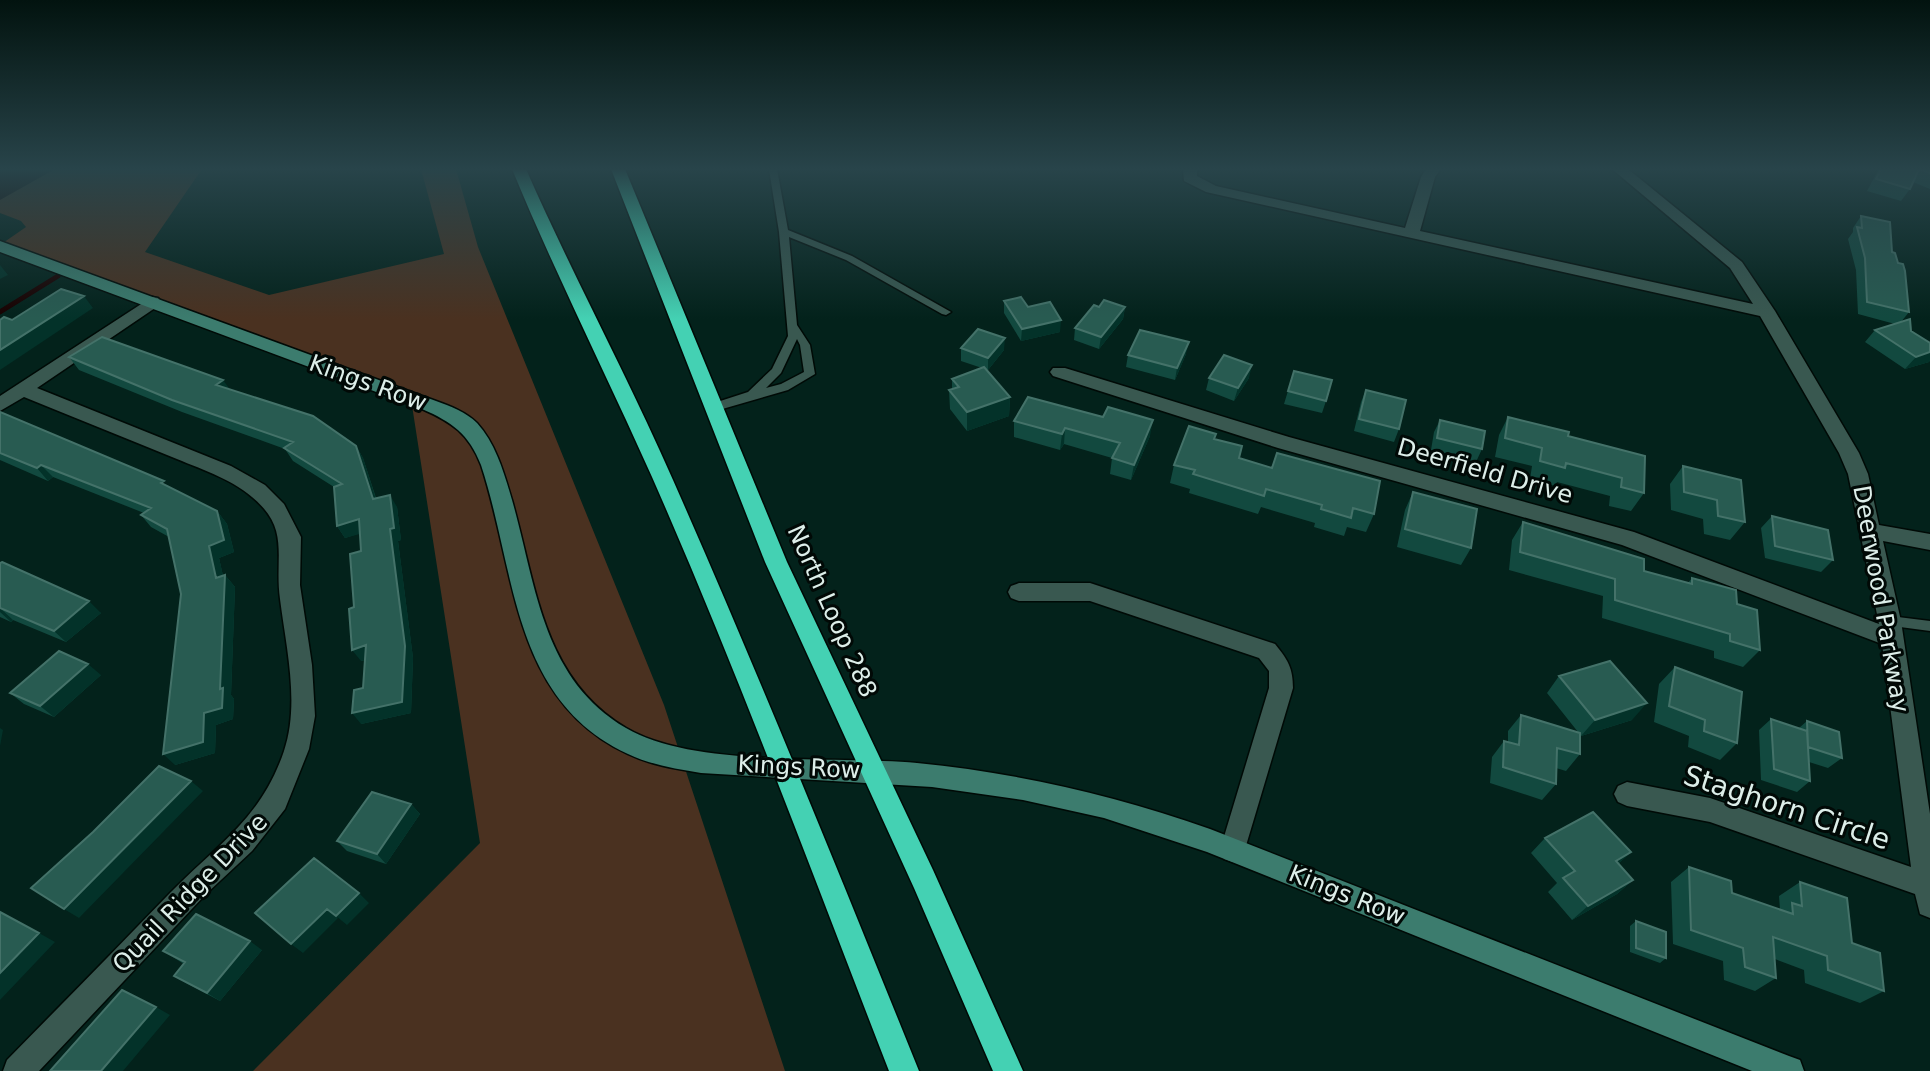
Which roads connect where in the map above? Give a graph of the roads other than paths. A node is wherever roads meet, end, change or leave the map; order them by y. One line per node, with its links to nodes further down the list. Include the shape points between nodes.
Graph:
1 (540, 219): 24 (highway, via 662,478)
2 (638, 219): 18 (highway, North Loop 288)
3 (782, 219): 7 (lane)
4 (1344, 219): 8 (street)
5 (1415, 219): 8 (street)
6 (1680, 219): 11 (street, Deerwood Parkway, via 1736,265)
7 (784, 232): 12 (lane, via 849,258); 13 (lane)
8 (1411, 234): 11 (street)
9 (0, 246): 10 (street, Kings Row)
10 (152, 302): 15 (street); 24 (street, Kings Row, via 460,420 478,440 496,479 536,641 576,705 618,738 641,749)
11 (1766, 311): 19 (street, Deerwood Parkway, via 1849,453)
12 (946, 312)
13 (794, 328): 16 (lane, via 777,370); 16 (lane, via 805,345 810,374)
14 (1059, 372): 23 (street, Deerfield Drive, via 1285,443 1626,538)
15 (24, 390): 17 (street); 30 (street, Quail Ridge Drive, via 223,471 258,490 277,509 290,537 289,585 303,716 298,749 276,802 243,842)
16 (752, 395): 18 (lane)
17 (0, 405)
18 (712, 408): 25 (highway, North Loop 288, via 776,562)
19 (1872, 531): 20 (street); 23 (street, Deerwood Parkway)
20 (1930, 542)
21 (1019, 593): 28 (street, via 1090,592 1267,651 1281,668 1281,688)
22 (1930, 626): 23 (lane)
23 (1891, 629): 26 (street, Deerwood Parkway)
24 (784, 769): 25 (street, Kings Row); 31 (highway)
25 (872, 771): 28 (street, Kings Row, via 995,784 1076,799); 32 (highway, North Loop 288)
26 (1922, 788): 29 (street, Deerwood Parkway)
27 (1627, 794): 29 (street, Staghorn Circle, via 1710,810)
28 (1233, 850): 33 (street, Kings Row)
29 (1928, 895)
30 (18, 1071)
31 (904, 1071)
32 (1008, 1071)
33 (1789, 1071)

